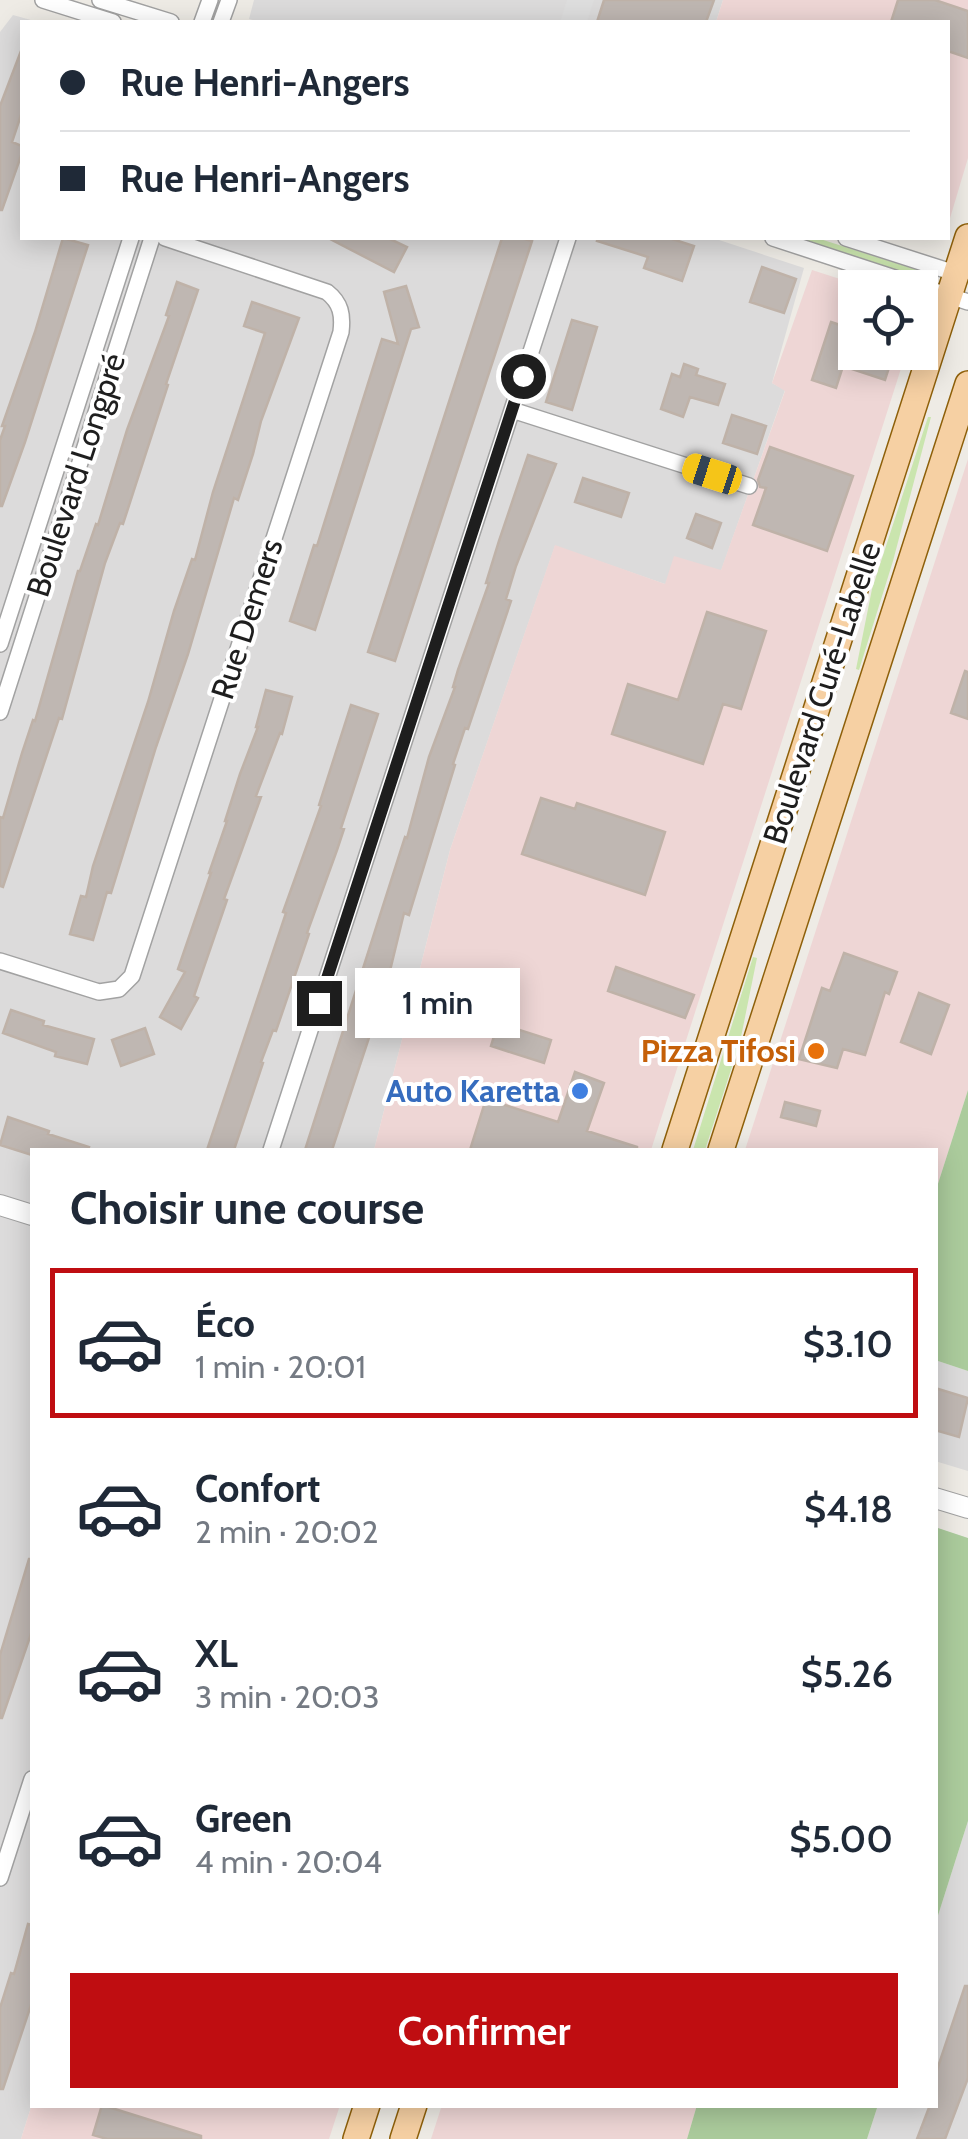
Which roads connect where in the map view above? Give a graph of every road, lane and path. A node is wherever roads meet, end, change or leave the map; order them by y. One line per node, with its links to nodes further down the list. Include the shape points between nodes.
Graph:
1 (43, 0): 3 (street)
2 (100, 0): 4 (street)
3 (107, 20)
4 (165, 20)
5 (968, 237): 12 (main road, Boulevard Curé-Labelle)
6 (130, 240): 16 (street, Boulevard Longpré)
7 (151, 240): 17 (street, Boulevard Longpré)
8 (171, 240): 18 (street, Rue Demers, via 327,292 342,312 341,332 132,976 118,989 100,992)
9 (567, 240): 14 (street)
10 (781, 240): 12 (street)
11 (851, 240): 12 (street)
12 (960, 287): 20 (main road, Boulevard Curé-Labelle)
13 (968, 384): 21 (main road, Boulevard Curé-Labelle)
14 (512, 410): 15 (street); 19 (street)
15 (749, 486)
16 (0, 644)
17 (0, 712)
18 (0, 961)
19 (272, 1148)
20 (676, 1148)
21 (723, 1148)
22 (0, 1205): 23 (street)
23 (30, 1214)
24 (938, 1499): 25 (street)
25 (968, 1508)
26 (30, 1785): 27 (street)
27 (0, 1878)
28 (367, 2108): 30 (main road)
29 (413, 2108): 31 (main road)
30 (356, 2139)
31 (403, 2139)

